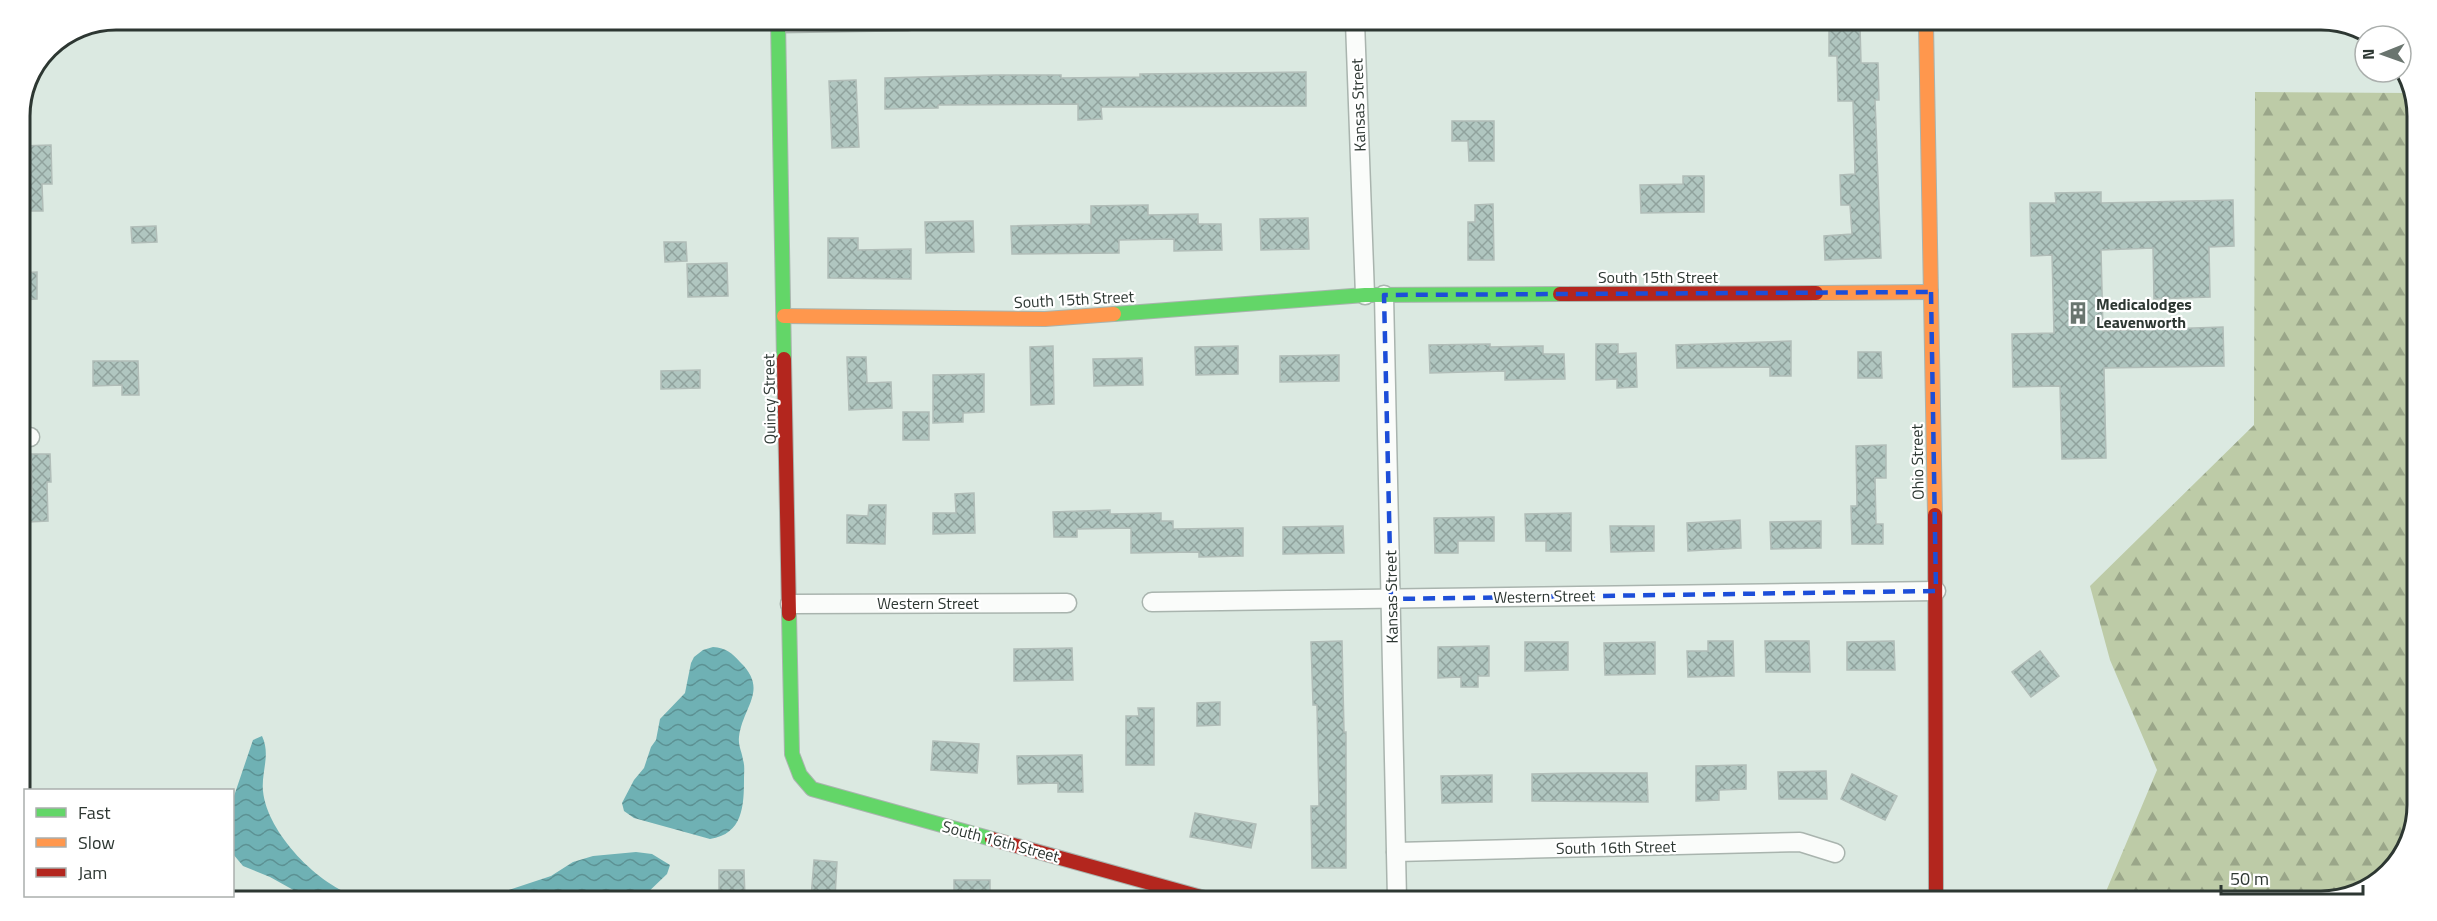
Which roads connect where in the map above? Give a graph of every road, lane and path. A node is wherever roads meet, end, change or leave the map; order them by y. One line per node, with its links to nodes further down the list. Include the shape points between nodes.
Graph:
1 (778, 30): 7 (street, Quincy Street)
2 (1354, 30): 5 (street, Kansas Street)
3 (1926, 30): 4 (street, Ohio Street)
4 (1931, 292): 6 (street, South 15th Street); 8 (street, Ohio Street)
5 (1365, 295): 6 (street, South 15th Street); 7 (street, South 15th Street, via 1045,319)
6 (1384, 295): 9 (street, Kansas Street)
7 (784, 316): 12 (street, Quincy Street)
8 (1936, 591): 9 (street, Western Street); 18 (street, Ohio Street)
9 (1391, 599): 10 (street, Western Street); 14 (street, Kansas Street)
10 (1152, 602)
11 (1067, 603): 12 (street, Western Street)
12 (790, 604): 13 (street, Quincy Street, via 792,754)
13 (800, 775): 16 (street, South 16th Street, via 812,789)
14 (1396, 852): 15 (street, South 16th Street, via 1800,842); 17 (street, Kansas Street)
15 (1834, 853)
16 (1179, 891)
17 (1397, 891)
18 (1936, 891)

